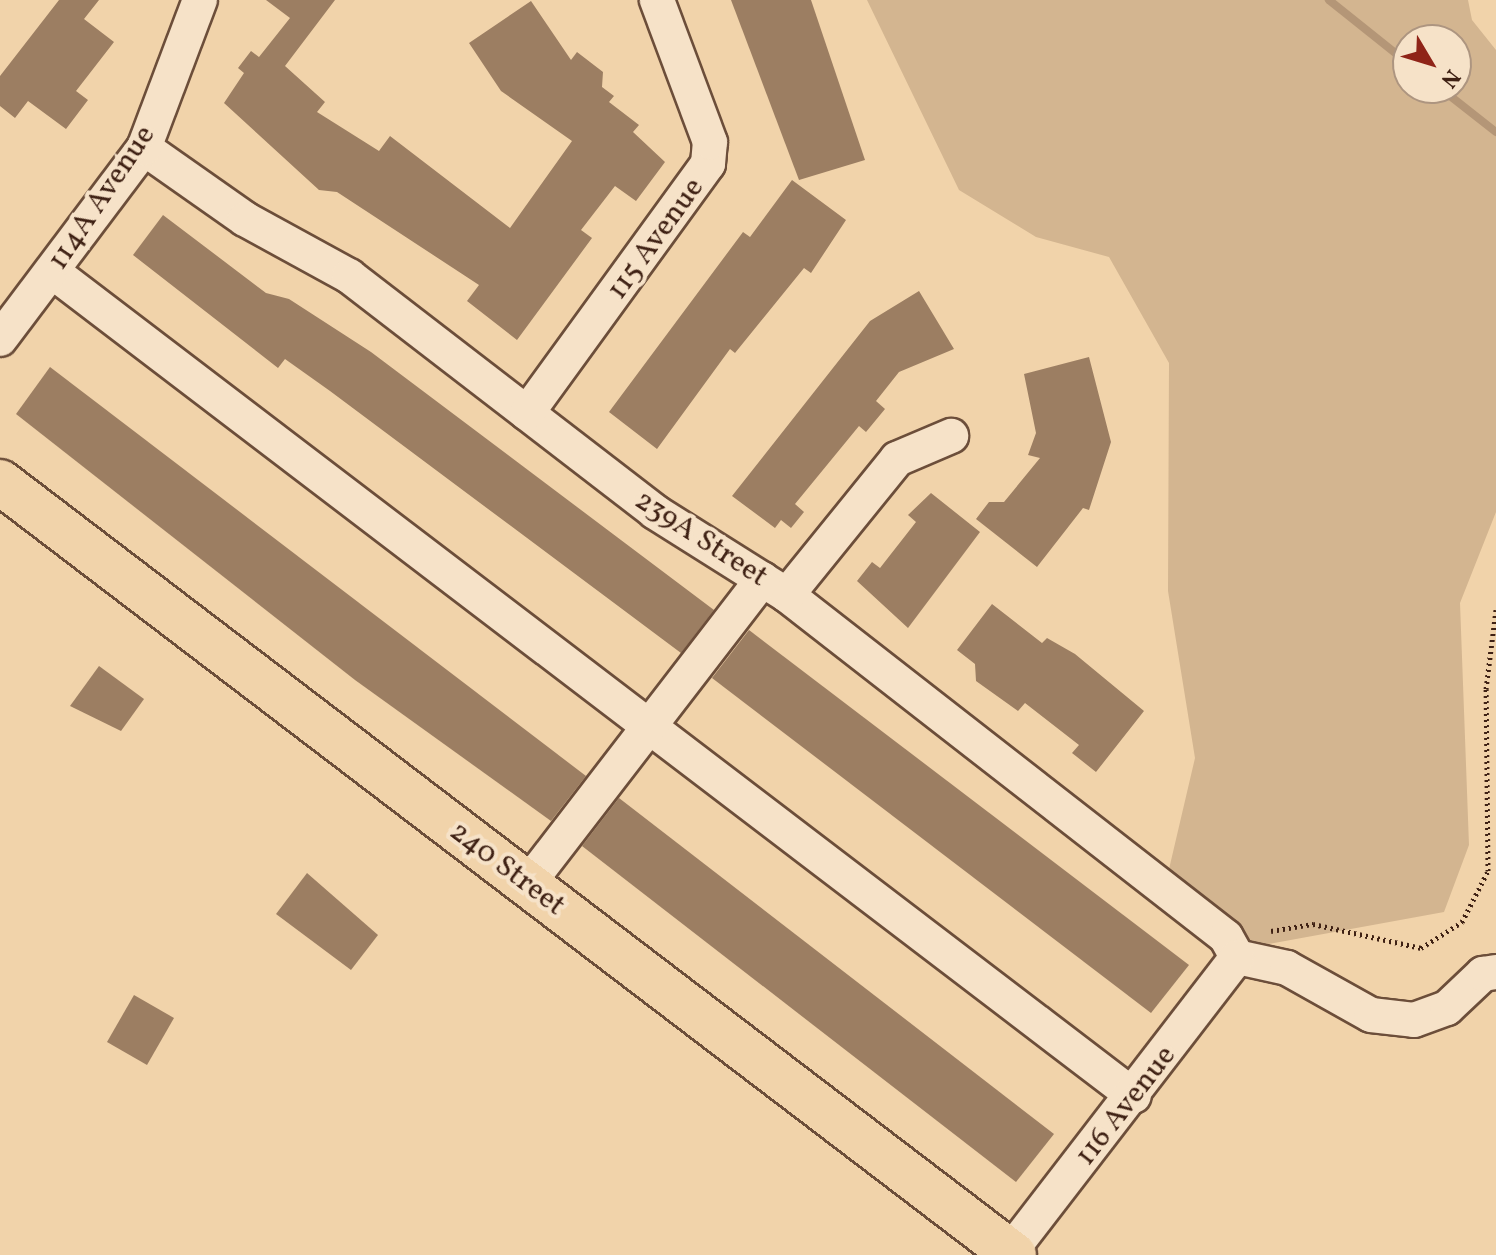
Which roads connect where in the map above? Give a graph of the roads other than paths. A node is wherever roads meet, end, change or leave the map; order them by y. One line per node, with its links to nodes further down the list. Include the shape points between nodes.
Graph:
1 (200, 0): 3 (street, 114A Avenue)
2 (657, 0): 6 (street, 115 Avenue, via 710,142 708,164)
3 (144, 148): 4 (street, 114A Avenue); 6 (street, 239A Street, via 245,219 349,276)
4 (53, 272): 5 (street, 114A Avenue); 10 (street)
5 (0, 339)
6 (527, 413): 9 (street, 239A Street, via 655,512)
7 (951, 436): 9 (street, via 897,459)
8 (0, 482): 11 (main road, 240 Street)
9 (775, 587): 10 (street); 12 (street, 239A Street, via 1226,937)
10 (650, 727): 11 (street); 14 (street)
11 (527, 885): 15 (main road, 240 Street)
12 (1237, 957): 13 (street, via 1287,968 1371,1015 1414,1020 1447,1008 1483,974); 14 (street, 116 Avenue)
13 (1496, 972)
14 (1134, 1096): 15 (street, 116 Avenue)
15 (1012, 1254)

